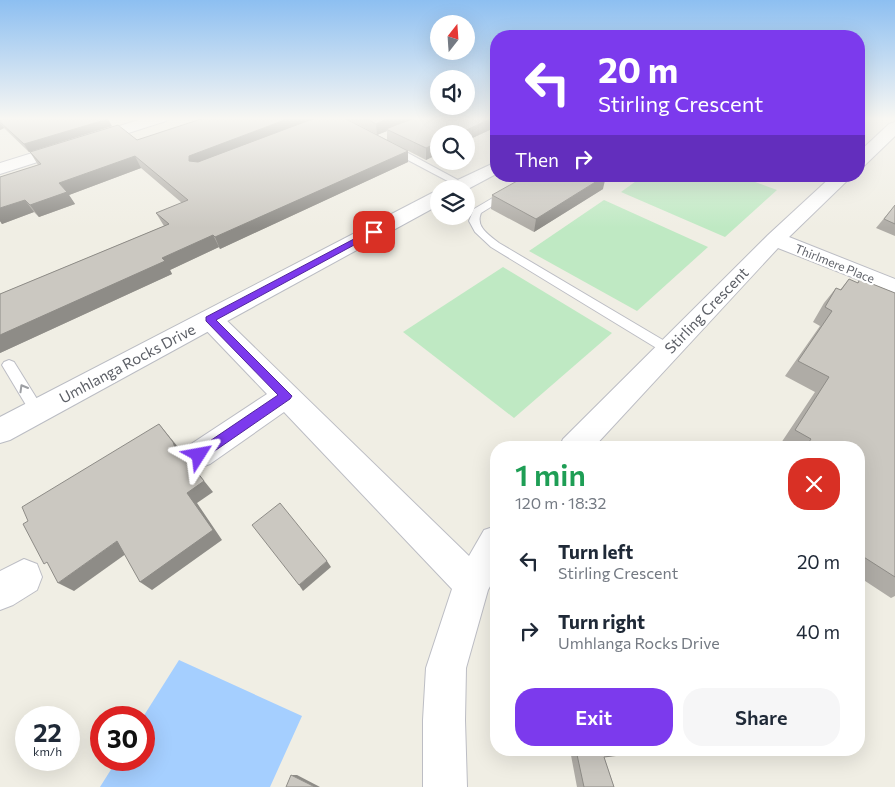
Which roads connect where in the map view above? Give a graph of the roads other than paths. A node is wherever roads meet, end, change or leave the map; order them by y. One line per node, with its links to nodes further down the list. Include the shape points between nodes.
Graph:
1 (45, 155): 5 (street)
2 (403, 155): 7 (lane)
3 (865, 158): 4 (street)
4 (890, 158)
5 (0, 169)
6 (490, 170): 8 (street)
7 (446, 180)
8 (471, 180)
9 (527, 182): 15 (lane, via 477,211 473,223 479,231 495,245)
10 (837, 182): 12 (street, Stirling Crescent)
11 (430, 202): 14 (street, Umhlanga Rocks Drive)
12 (775, 239): 13 (street, Thirlmere Place); 15 (street, Stirling Crescent)
13 (895, 287)
14 (210, 319): 17 (street); 18 (street, Umhlanga Rocks Drive)
15 (668, 349): 20 (street, Stirling Crescent)
16 (9, 365): 18 (lane, one-way to 16)
17 (286, 396): 21 (street); 23 (street)
18 (36, 411): 19 (street, Umhlanga Rocks Drive)
19 (0, 430)
20 (581, 441)
21 (199, 455)
22 (490, 552): 23 (street)
23 (472, 584): 24 (street, via 446,668)
24 (445, 787)

